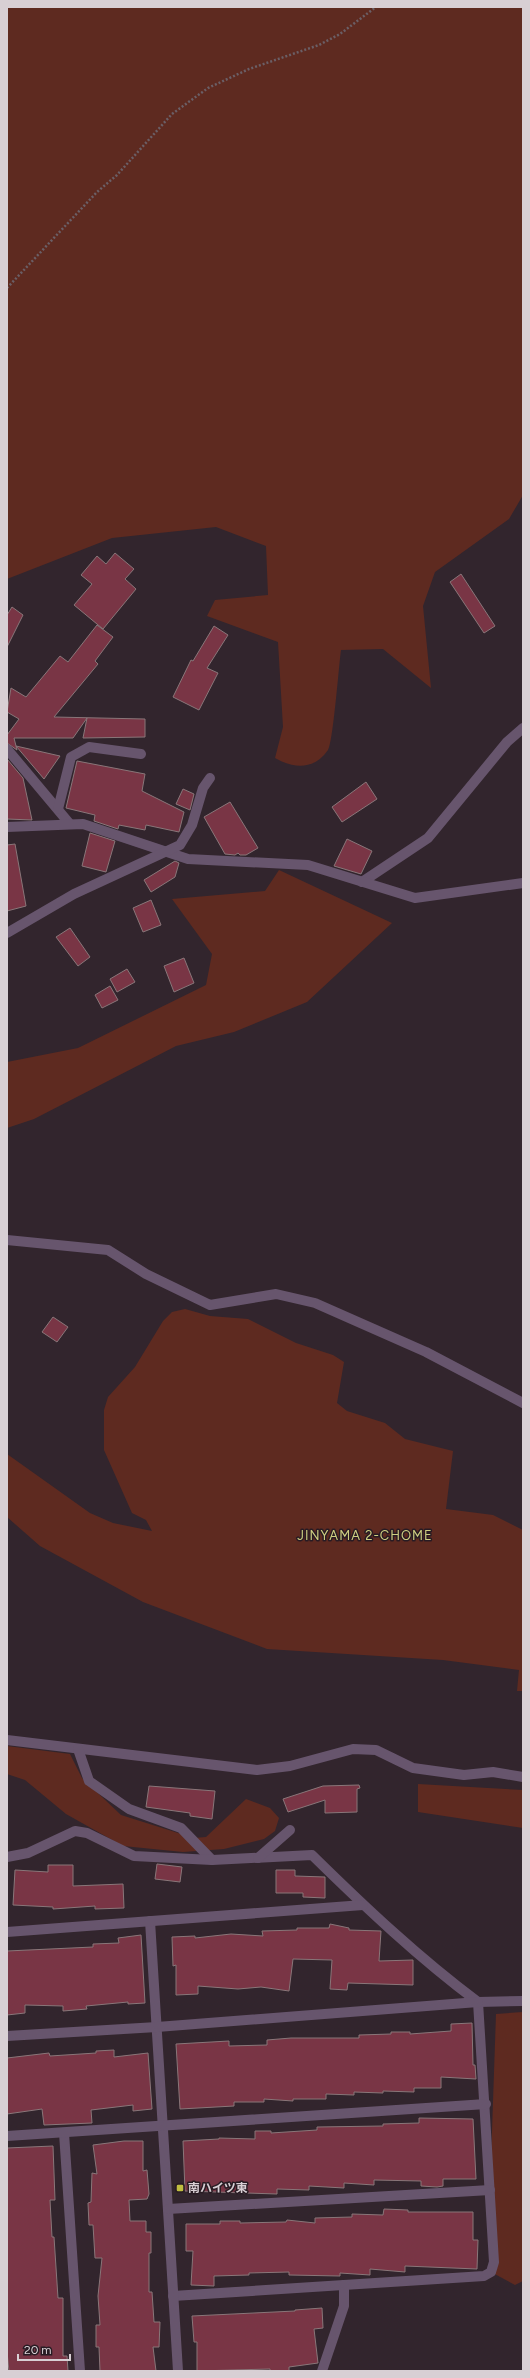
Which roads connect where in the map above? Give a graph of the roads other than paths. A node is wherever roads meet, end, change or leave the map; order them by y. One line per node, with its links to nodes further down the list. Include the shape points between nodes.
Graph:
1 (523, 728): 9 (street, via 507,742 428,838)
2 (7, 749): 5 (street, via 18,765)
3 (141, 754): 5 (street, via 89,747 71,757)
4 (210, 778): 8 (street, via 203,788 192,825 180,845)
5 (58, 808): 6 (street)
6 (69, 823): 7 (street); 8 (street, via 84,824)
7 (7, 827)
8 (164, 851): 9 (street, via 188,859 308,865); 11 (street, via 74,894)
9 (362, 882): 10 (street, via 415,898)
10 (523, 884)
11 (7, 933)
12 (7, 1240): 13 (street, via 108,1250 146,1274 210,1305 276,1294 315,1303 426,1352)
13 (523, 1403)
14 (7, 1740): 15 (street)
15 (78, 1749): 16 (street, via 257,1770 290,1766 353,1749 376,1750 413,1768 464,1775 493,1772); 20 (street, via 89,1781 129,1809 182,1828)
16 (523, 1777)
17 (290, 1830): 19 (street)
18 (7, 1857): 20 (street, via 28,1853 75,1830 88,1833 134,1856)
19 (258, 1858): 20 (street); 21 (street, via 312,1855)
20 (212, 1860)
21 (363, 1905): 22 (street); 25 (street, via 437,1971)
22 (150, 1921): 23 (street); 26 (street)
23 (7, 1932)
24 (523, 2001): 25 (street)
25 (478, 2002): 26 (street); 28 (street)
26 (157, 2027): 27 (street); 29 (street)
27 (7, 2036)
28 (486, 2104): 29 (street); 32 (street)
29 (162, 2126): 30 (street); 33 (street)
30 (64, 2132): 31 (street); 36 (street)
31 (7, 2136)
32 (490, 2190): 33 (street); 34 (street, via 494,2262 491,2272 484,2276)
33 (168, 2209): 35 (street)
34 (344, 2285): 35 (street); 38 (street, via 344,2306)
35 (173, 2296): 37 (street)
36 (80, 2371)
37 (178, 2371)
38 (322, 2371)

